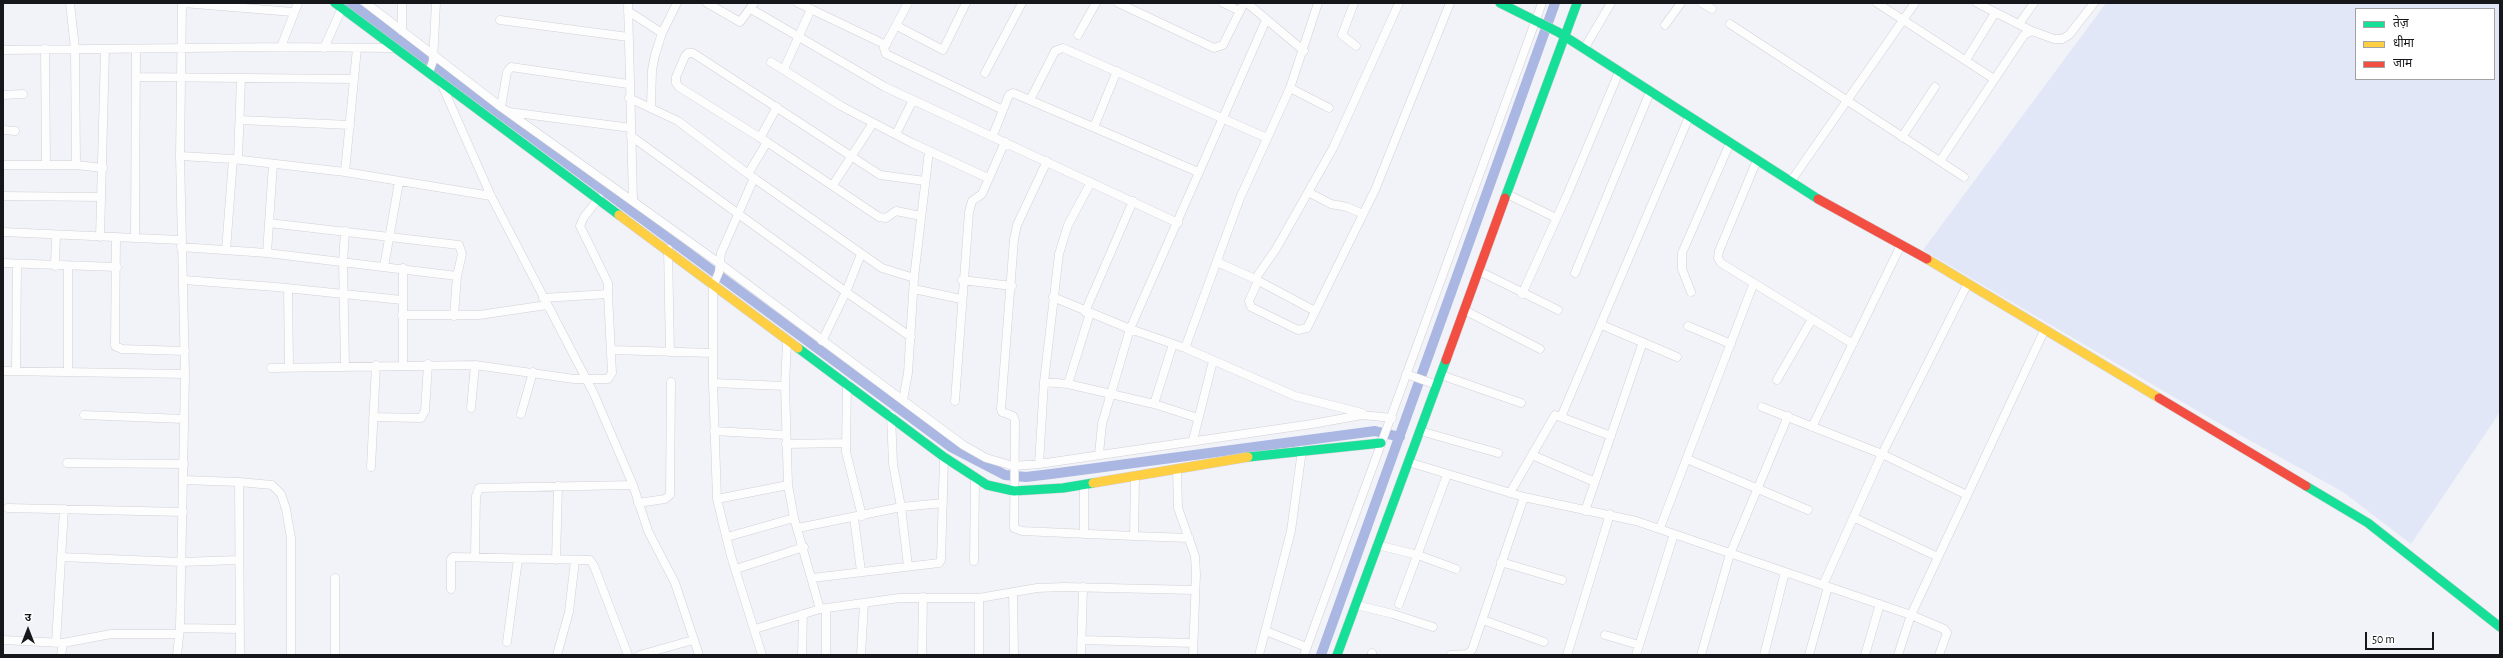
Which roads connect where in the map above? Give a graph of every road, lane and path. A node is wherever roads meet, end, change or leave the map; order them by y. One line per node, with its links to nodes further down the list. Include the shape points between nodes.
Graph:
1 (70, 3): 63 (street)
2 (183, 3): 32 (street); 65 (street)
3 (298, 3): 39 (street)
4 (402, 3): 49 (street)
5 (436, 3): 72 (street)
6 (676, 3): 51 (street)
7 (707, 3): 34 (street, via 738,22 743,21)
8 (798, 3): 36 (street)
9 (908, 3): 48 (street)
10 (966, 3): 48 (street, via 943,50)
11 (1022, 3): 76 (street)
12 (1096, 3): 53 (street)
13 (1118, 3): 38 (street, via 1214,48 1223,45)
14 (1223, 3): 38 (street)
15 (1245, 3): 38 (street); 42 (street)
16 (1318, 3): 69 (street)
17 (1354, 3): 57 (street, via 1342,35)
18 (1399, 3): 137 (street, via 1333,148)
19 (1450, 3): 146 (street)
20 (1500, 3): 44 (street)
21 (1542, 3): 44 (street)
22 (1577, 3): 52 (street)
23 (1611, 3): 66 (street)
24 (1681, 3): 47 (street)
25 (1702, 3): 37 (street)
26 (1877, 3): 43 (street)
27 (1915, 3): 43 (street)
28 (1977, 3): 40 (street)
29 (2034, 3): 46 (street)
30 (2094, 3): 50 (street, via 2069,35 2062,39 2054,39)
31 (369, 4): 49 (street)
32 (231, 5): 39 (street)
33 (338, 6): 59 (street); 61 (street)
34 (753, 6): 54 (street)
35 (628, 7): 51 (street); 55 (street)
36 (811, 9): 54 (street); 56 (street)
37 (1712, 9)
38 (1240, 11)
39 (293, 12): 58 (street)
40 (1995, 13): 46 (street); 70 (street)
41 (500, 20): 55 (street)
42 (1266, 20): 69 (street); 100 (street)
43 (1902, 20): 70 (street); 92 (street)
44 (1538, 23): 52 (street); 235 (street)
45 (1730, 24): 92 (street)
46 (2019, 24): 50 (street)
47 (1665, 25)
48 (897, 26): 56 (street)
49 (402, 31): 72 (street)
50 (2032, 31): 81 (street, via 2024,35)
51 (662, 33): 94 (street, via 652,70)
52 (1561, 34): 66 (street); 138 (street)
53 (1078, 35)
54 (799, 36): 73 (street); 90 (street, via 864,76)
55 (628, 37): 83 (street)
56 (886, 45): 97 (street, via 885,51 889,56)
57 (1356, 46)
58 (281, 47): 59 (street); 65 (street)
59 (324, 48): 60 (street)
60 (357, 48): 61 (street); 80 (street)
61 (394, 48): 72 (street)
62 (45, 49): 63 (street); 67 (street); 124 (street)
63 (75, 49): 68 (street); 125 (street)
64 (136, 49): 65 (street); 68 (street); 77 (street)
65 (182, 49): 78 (street)
66 (1584, 49): 75 (street)
67 (3, 50)
68 (104, 50): 126 (street)
69 (1304, 51): 85 (street)
70 (1966, 60): 81 (street)
71 (771, 62): 73 (street)
72 (432, 64): 82 (street); 93 (street)
73 (784, 69): 102 (street, via 830,100)
74 (1117, 71): 91 (street, via 1059,48 1055,51); 100 (street); 104 (street)
75 (1619, 72): 86 (street); 148 (street)
76 (985, 73)
77 (136, 77): 78 (street); 157 (street)
78 (181, 78): 79 (street); 116 (street)
79 (241, 78): 80 (street); 101 (street)
80 (354, 79): 103 (street)
81 (1994, 79): 121 (street)
82 (440, 80): 140 (street); 142 (street)
83 (628, 84): 89 (street); 93 (street, via 511,66 507,72)
84 (1935, 87): 110 (street)
85 (1290, 88): 96 (street); 111 (street)
86 (1650, 92): 99 (street); 175 (street)
87 (3, 94): 88 (street)
88 (23, 94)
89 (629, 98): 94 (street); 107 (street)
90 (913, 100): 108 (street); 109 (street)
91 (1030, 100): 97 (street, via 1017,94 1010,94); 104 (street)
92 (1847, 100): 110 (street); 133 (street)
93 (501, 107): 98 (street)
94 (651, 107): 129 (street, via 678,121)
95 (777, 107): 112 (street); 112 (street, via 693,53 685,56 676,77 679,87); 117 (street)
96 (1329, 108)
97 (1002, 110): 109 (street)
98 (508, 112): 107 (street); 143 (street)
99 (1689, 116): 114 (street); 203 (street)
100 (1222, 118): 111 (street); 128 (street)
101 (240, 120): 103 (street); 118 (street)
102 (873, 123): 108 (street); 117 (street)
103 (350, 125): 127 (street)
104 (1094, 127): 128 (street)
105 (3, 130): 106 (street)
106 (15, 131)
107 (631, 132): 143 (street); 145 (street)
108 (896, 134): 115 (street)
109 (993, 136): 113 (street)
110 (1902, 137): 121 (street)
111 (1266, 138): 166 (street, via 1240,198)
112 (764, 140): 129 (street); 136 (street)
113 (1005, 142): 120 (street); 131 (street)
114 (1730, 143): 119 (street); 188 (street, via 1682,253 1682,269)
115 (929, 151): 131 (street); 132 (street)
116 (180, 156): 118 (street); 158 (street)
117 (853, 157): 132 (street, via 880,175); 136 (street)
118 (236, 159): 122 (street); 161 (street)
119 (1757, 160): 133 (street); 183 (street, via 1718,258 1720,263)
120 (1047, 161): 135 (street); 184 (street, via 1017,225)
121 (1940, 161): 130 (street)
122 (273, 164): 127 (street); 149 (street)
123 (3, 165): 124 (street)
124 (46, 165): 125 (street)
125 (76, 165): 126 (street)
126 (102, 168): 141 (street)
127 (345, 172): 134 (street)
128 (1198, 172): 150 (street)
129 (751, 176): 145 (street); 163 (street)
130 (1964, 177)
131 (988, 178): 179 (street, via 982,194 970,205)
132 (925, 181): 147 (street)
133 (1791, 181): 159 (street)
134 (400, 182): 140 (street); 154 (street)
135 (1091, 182): 144 (street); 192 (street, via 1063,238)
136 (833, 185): 147 (street, via 879,217 886,218 896,211)
137 (1308, 192): 146 (street, via 1332,204); 180 (street)
138 (1507, 194): 148 (street); 174 (street)
139 (3, 196): 141 (street)
140 (491, 196): 195 (street)
141 (101, 197): 155 (street)
142 (599, 198): 160 (street); 190 (street, via 580,226 608,282)
143 (633, 201): 165 (street)
144 (1133, 201): 150 (street); 199 (street)
145 (738, 214): 165 (street); 187 (street)
146 (1363, 214): 198 (street)
147 (921, 216): 177 (street)
148 (1556, 218): 191 (street)
149 (269, 223): 152 (street); 162 (street)
150 (1178, 223): 205 (street)
151 (3, 232): 153 (street)
152 (345, 232): 154 (street); 164 (street)
153 (56, 235): 155 (street); 169 (street)
154 (390, 236): 172 (street); 176 (street, via 459,245 462,254)
155 (100, 237): 156 (street)
156 (116, 237): 157 (street); 171 (street)
157 (135, 238): 158 (street)
158 (181, 244): 161 (street); 178 (street)
159 (1901, 245): 182 (street); 213 (street)
160 (668, 249): 181 (street); 218 (street)
161 (226, 250): 162 (street)
162 (267, 253): 164 (street)
163 (861, 254): 177 (street, via 888,271); 187 (street)
164 (343, 262): 172 (street); 189 (street)
165 (719, 262): 181 (street); 209 (street)
166 (1218, 262): 180 (street); 214 (street)
167 (3, 263): 168 (street)
168 (17, 264): 169 (street); 230 (street)
169 (54, 266): 170 (street)
170 (68, 267): 171 (street); 231 (street)
171 (117, 267): 217 (street, via 115,346 122,349)
172 (384, 267): 173 (street)
173 (403, 268): 176 (street); 194 (street)
174 (1479, 271): 191 (street); 196 (street)
175 (1575, 273)
176 (457, 276): 201 (street)
177 (914, 278): 186 (street)
178 (184, 280): 185 (street); 217 (street)
179 (962, 280): 184 (street); 193 (street)
180 (1257, 280): 198 (street); 198 (street, via 1249,301 1250,307 1298,330 1306,328)
181 (715, 283): 208 (street); 219 (street)
182 (1968, 283): 206 (street); 274 (street)
183 (1753, 285): 202 (street); 212 (street)
184 (1012, 286): 283 (street, via 1001,409 1004,414 1014,418)
185 (288, 288): 189 (street); 227 (street)
186 (914, 289): 193 (street); 207 (street)
187 (846, 292): 207 (street); 209 (street)
188 (1691, 292)
189 (344, 294): 194 (street); 226 (street)
190 (608, 294): 195 (street); 216 (street)
191 (1522, 294): 197 (street)
192 (1052, 297): 199 (street); 239 (street)
193 (961, 299): 247 (street)
194 (402, 300): 200 (street)
195 (545, 302): 201 (street, via 490,314); 236 (street)
196 (1464, 310): 215 (street); 234 (street)
197 (1558, 310)
198 (1315, 311)
199 (1087, 312): 205 (street); 242 (street)
200 (402, 315): 201 (street); 224 (street)
201 (454, 316)
202 (1812, 319): 213 (street); 237 (street)
203 (1602, 325): 210 (street); 258 (street)
204 (1688, 326): 212 (street)
205 (1130, 329): 211 (street); 245 (street)
206 (2045, 329): 298 (street); 358 (street, via 2368,523)
207 (911, 337): 246 (street)
208 (788, 341): 241 (street); 244 (street)
209 (822, 341): 246 (street)
210 (1643, 342): 220 (street); 266 (street)
211 (1173, 344): 214 (street); 249 (street)
212 (1731, 344): 277 (street)
213 (1853, 344): 262 (street)
214 (1185, 348): 221 (street)
215 (1540, 349)
216 (612, 350): 218 (street); 236 (street, via 612,377 604,380)
217 (185, 351): 233 (street)
218 (670, 352): 219 (street)
219 (713, 353): 240 (street)
220 (1677, 357)
221 (1213, 361): 255 (street, via 1295,396); 259 (street)
222 (428, 364): 224 (street); 225 (street); 257 (street, via 426,411 421,418)
223 (376, 365): 224 (street); 226 (street); 257 (street)
224 (403, 365)
225 (474, 365): 232 (street); 251 (street)
226 (345, 366): 227 (street)
227 (289, 367): 228 (street)
228 (271, 368)
229 (3, 371): 230 (street)
230 (16, 371): 231 (street)
231 (68, 371): 233 (street)
232 (532, 372): 236 (street); 252 (street)
233 (186, 374): 260 (street)
234 (1440, 375): 243 (street); 248 (street)
235 (1410, 376): 243 (street); 261 (street)
236 (587, 380): 291 (street)
237 (1777, 380)
238 (671, 382): 301 (street, via 670,496)
239 (1044, 382): 242 (street); 281 (street)
240 (713, 383): 244 (street); 263 (street)
241 (847, 383): 254 (street); 269 (street)
242 (1068, 384): 245 (street)
243 (1437, 385): 264 (street)
244 (785, 386): 265 (street)
245 (1111, 394): 249 (street); 273 (street, via 1102,424)
246 (903, 400): 283 (street, via 963,445)
247 (955, 401)
248 (1521, 403)
249 (1154, 404): 259 (street)
250 (1762, 407): 256 (street)
251 (471, 408)
252 (521, 414)
253 (84, 415): 260 (street)
254 (891, 415): 276 (street); 303 (street, via 893,464)
255 (1371, 415): 261 (street); 268 (street)
256 (1788, 416): 262 (street); 296 (street)
257 (374, 417): 282 (street)
258 (1562, 417): 266 (street); 275 (street, via 1553,417)
259 (1198, 418): 268 (street)
260 (184, 419): 280 (street)
261 (1390, 422): 267 (street)
262 (1812, 428): 274 (street)
263 (714, 431): 265 (street); 300 (street)
264 (1420, 431): 272 (street); 278 (street)
265 (786, 435): 270 (street)
266 (1611, 436): 290 (street)
267 (1383, 439): 271 (street); 372 (street)
268 (1193, 440): 273 (street)
269 (846, 443): 270 (street); 310 (street)
270 (786, 444): 292 (street)
271 (1302, 450): 284 (street); 362 (street, via 1291,530)
272 (1498, 453)
273 (1099, 454): 281 (street)
274 (1882, 454): 298 (street); 312 (street)
275 (1532, 455): 290 (street); 297 (street)
276 (944, 457): 287 (street); 302 (street)
277 (1687, 459): 296 (street); 314 (street)
278 (1408, 462): 285 (street); 320 (street)
279 (67, 463): 280 (street)
280 (184, 464): 288 (street)
281 (1039, 464): 283 (street)
282 (371, 467)
283 (1014, 469): 295 (street)
284 (1177, 469): 286 (street); 319 (street, via 1178,508)
285 (1447, 475): 297 (street); 323 (street)
286 (1135, 477): 293 (street); 317 (street)
287 (975, 479): 295 (street, via 987,485); 331 (street)
288 (184, 480): 289 (street); 308 (street)
289 (239, 482): 328 (street); 376 (street, via 272,485 281,494 286,509 291,538)
290 (1595, 482): 307 (street)
291 (633, 485): 294 (street); 301 (street)
292 (788, 485): 300 (street); 311 (street)
293 (1084, 485): 295 (street); 315 (street)
294 (558, 486): 324 (street, via 479,488 476,496); 329 (street)
295 (1014, 488): 315 (street, via 1013,524 1016,530)
296 (1758, 489): 306 (street); 322 (street)
297 (1510, 493): 299 (street)
298 (1967, 495): 326 (street)
299 (1524, 497): 307 (street); 333 (street)
300 (717, 499): 318 (street)
301 (638, 503): 365 (street, via 654,543 672,577)
302 (943, 503): 303 (street); 334 (street, via 941,560 936,564)
303 (901, 507): 310 (street); 334 (street)
304 (8, 508): 305 (street)
305 (64, 509): 308 (street); 325 (street)
306 (1808, 510)
307 (1585, 511): 309 (street)
308 (183, 512): 332 (street)
309 (1610, 514): 314 (street); 394 (street)
310 (858, 517): 313 (street); 337 (street)
311 (794, 518): 313 (street); 318 (street)
312 (1855, 518): 326 (street); 342 (street)
313 (798, 528): 321 (street)
314 (1660, 528): 316 (street)
315 (1084, 534): 317 (street)
316 (1674, 534): 322 (street); 371 (street)
317 (1134, 536): 319 (street)
318 (727, 537): 335 (street)
319 (1189, 538): 345 (street, via 1195,556)
320 (1377, 545): 323 (street); 352 (street)
321 (804, 548): 335 (street); 340 (street)
322 (1730, 554): 338 (street); 396 (street)
323 (1418, 555): 336 (street); 350 (street)
324 (475, 556): 327 (street); 344 (street, via 457,556 451,559)
325 (61, 557): 332 (street); 369 (street)
326 (1938, 557): 355 (street)
327 (518, 559): 329 (street); 367 (street)
328 (239, 560): 332 (street); 359 (street)
329 (556, 560): 330 (street)
330 (574, 560): 378 (street, via 569,612); 379 (street, via 590,560 593,563)
331 (974, 561)
332 (181, 562): 361 (street)
333 (1501, 562): 341 (street); 356 (street)
334 (908, 566): 337 (street)
335 (736, 569): 360 (street)
336 (1456, 569)
337 (861, 571): 340 (street)
338 (1785, 572): 342 (street); 397 (street)
339 (334, 578): 377 (street)
340 (812, 578): 353 (street)
341 (1562, 580)
342 (1825, 586): 351 (street); 398 (street)
343 (1083, 587): 345 (street); 346 (street); 366 (street)
344 (451, 589)
345 (1195, 590): 370 (street)
346 (1013, 592): 348 (street); 388 (street)
347 (923, 597): 348 (street); 349 (street); 386 (street)
348 (979, 598): 387 (street)
349 (864, 603): 353 (street); 385 (street)
350 (1399, 604)
351 (1880, 604): 355 (street); 399 (street)
352 (1356, 605): 357 (street); 392 (street)
353 (823, 609): 354 (street); 384 (street)
354 (803, 614): 360 (street); 383 (street)
355 (1911, 615): 400 (street); 401 (street, via 1944,629 1947,633)
356 (1483, 620): 368 (street); 393 (street, via 1470,653)
357 (1433, 627)
358 (2500, 627)
359 (240, 629): 361 (street); 375 (street)
360 (755, 629): 382 (street)
361 (180, 631): 369 (street, via 111,634); 374 (street)
362 (1266, 631): 372 (street); 391 (street)
363 (1605, 635): 371 (street)
364 (3, 640): 369 (street)
365 (693, 640): 380 (street); 381 (street)
366 (1081, 640): 370 (street); 389 (street)
367 (506, 642)
368 (1544, 642)
369 (59, 643): 373 (street)
370 (1193, 643): 390 (street)
371 (1639, 645): 395 (street)
372 (1305, 651)
373 (61, 655)
374 (177, 655)
375 (240, 655)
376 (291, 655)
377 (335, 655)
378 (557, 655)
379 (628, 655)
380 (640, 655)
381 (699, 655)
382 (762, 655)
383 (802, 655)
384 (826, 655)
385 (861, 655)
386 (922, 655)
387 (979, 655)
388 (1014, 655)
389 (1081, 655)
390 (1193, 655)
391 (1259, 655)
392 (1337, 655)
393 (1450, 655)
394 (1568, 655)
395 (1636, 655)
396 (1701, 655)
397 (1764, 655)
398 (1810, 655)
399 (1864, 655)
400 (1898, 655)
401 (1939, 655)

